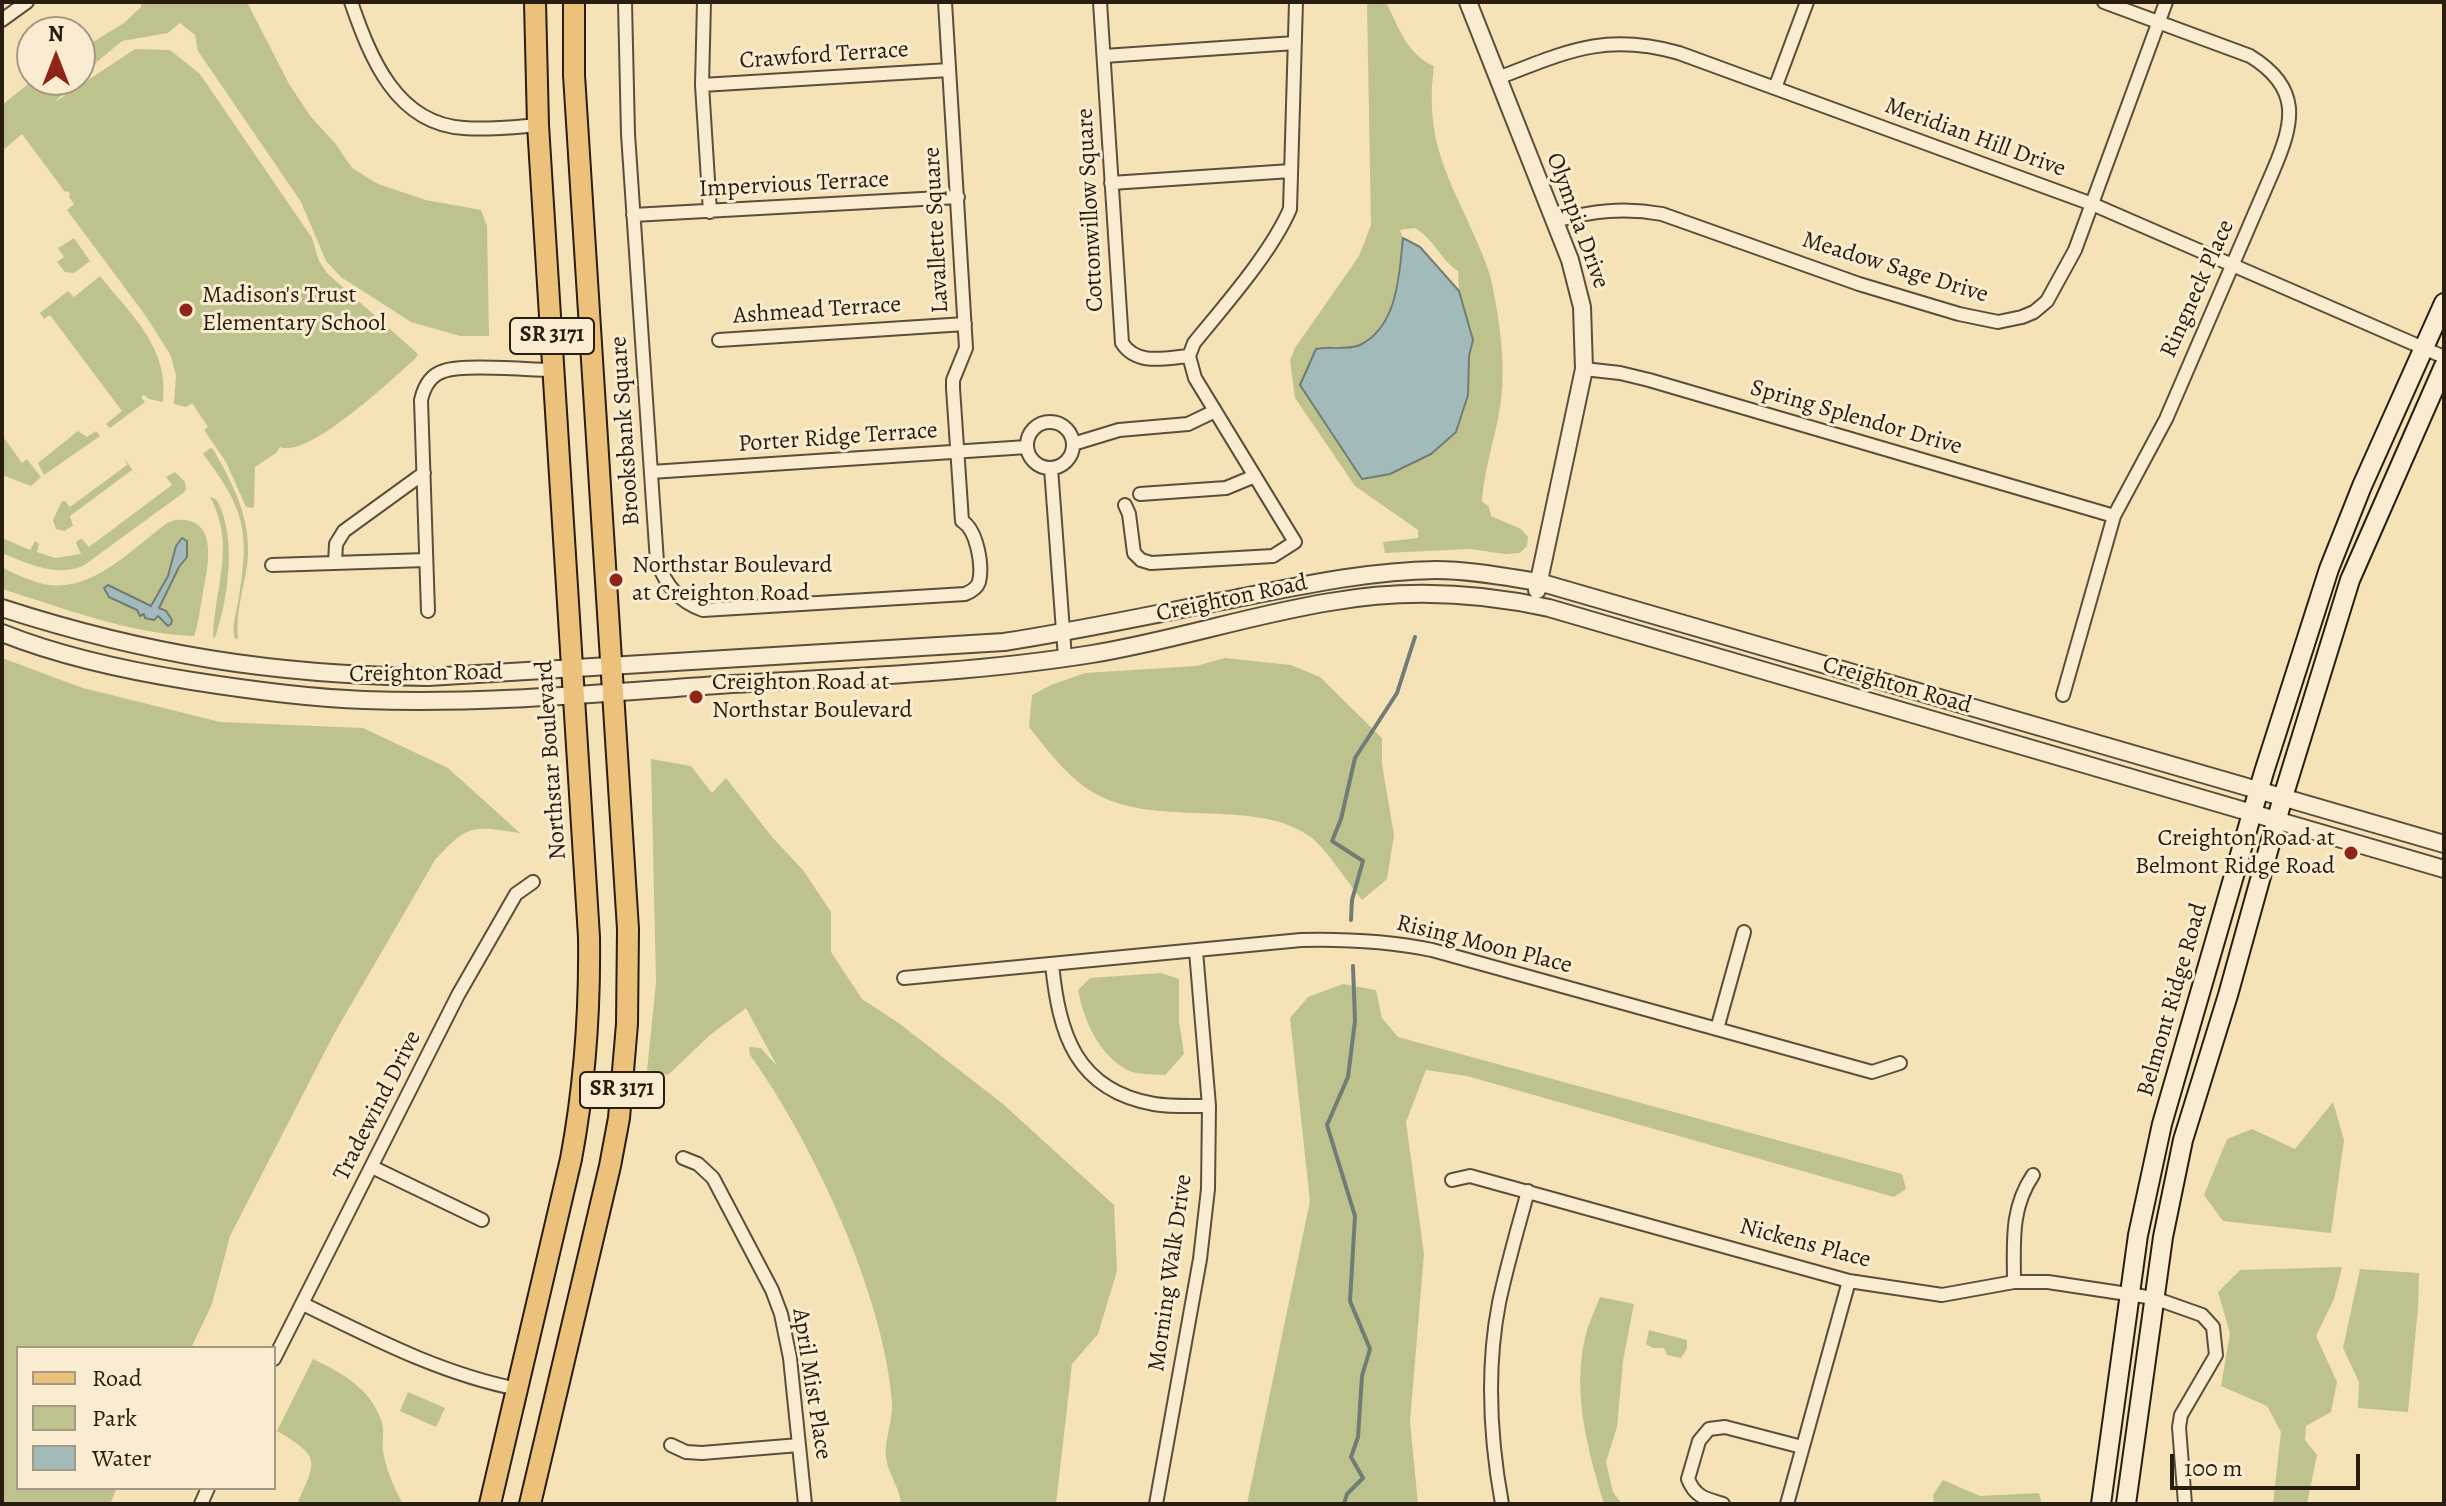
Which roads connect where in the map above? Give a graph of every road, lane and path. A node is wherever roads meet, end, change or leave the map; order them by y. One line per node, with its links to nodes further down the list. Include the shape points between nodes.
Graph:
1 (27, 2): 14 (street)
2 (351, 2): 22 (street, via 375,62 413,111 462,128)
3 (535, 2): 22 (main road, Northstar Boulevard / SR 3171)
4 (574, 2): 61 (main road, SR 3171, via 574,75)
5 (625, 2): 28 (street, Brooksbank Square)
6 (704, 2): 20 (street)
7 (945, 2): 18 (street, Lavallette Square)
8 (1100, 2): 17 (street, Cottonwillow Square)
9 (1296, 2): 16 (street)
10 (1468, 2): 19 (street, Olympia Drive)
11 (1807, 2): 21 (street)
12 (2104, 2): 15 (street, Ringneck Place)
13 (2166, 2): 15 (street, Meadow Sage Drive)
14 (2, 20)
15 (2159, 22): 26 (street, Meadow Sage Drive); 30 (street, Ringneck Place, via 2271,69 2290,105 2285,143)
16 (1295, 43): 17 (street); 23 (street)
17 (1104, 56): 24 (street, Cottonwillow Square)
18 (949, 70): 20 (street, Crawford Terrace); 25 (street, Lavallette Square)
19 (1498, 78): 21 (street, Meridian Hill Drive, via 1585,46 1629,43 1679,53); 29 (street, Olympia Drive)
20 (702, 85): 27 (street)
21 (1775, 88): 26 (street, Meridian Hill Drive)
22 (538, 125): 39 (main road, Northstar Boulevard / SR 3171)
23 (1291, 171): 24 (street); 35 (street, via 1284,224)
24 (1111, 183): 35 (street, Cottonwillow Square, via 1122,343 1145,359)
25 (958, 197): 27 (street, Impervious Terrace); 32 (street, Lavallette Square)
26 (2092, 204): 29 (street, Meadow Sage Drive, via 2047,301 2022,317 1998,322 1859,284 1662,214 1606,209); 30 (street, Meridian Hill Drive)
27 (710, 212): 28 (street, Impervious Terrace)
28 (633, 215): 45 (street, Brooksbank Square)
29 (1555, 221): 38 (street, Olympia Drive, via 1582,307)
30 (2233, 264): 34 (street, Meridian Hill Drive); 50 (street, Ringneck Place, via 2166,419)
31 (2444, 303): 34 (main road, Belmont Ridge Road)
32 (965, 324): 33 (street, Ashmead Terrace); 43 (street, Lavallette Square, via 966,348 953,380)
33 (719, 340)
34 (2424, 348): 36 (street, Meridian Hill Drive); 66 (main road, Belmont Ridge Road, via 2329,569)
35 (1189, 356): 40 (street)
36 (2444, 357)
37 (2444, 366): 67 (main road, Belmont Ridge Road, via 2350,580)
38 (1584, 369): 50 (street, Spring Splendor Drive, via 1649,380); 54 (street, Olympia Drive)
39 (554, 370): 46 (street, via 453,370 430,380 421,400); 62 (main road, Northstar Boulevard / SR 3171)
40 (1215, 411): 41 (street, via 1188,424 1119,430); 47 (street)
41 (1073, 444): 42 (street, via 1065,428 1048,423 1033,430); 44 (street, via 1067,460)
42 (1027, 447): 43 (street, Porter Ridge Terrace); 44 (street, via 1035,462)
43 (958, 452): 45 (street, Porter Ridge Terrace); 45 (street, Brooksbank Square, via 962,521 970,526 978,554 979,582 965,594 703,610 689,605 677,597 657,562)
44 (1051, 468): 59 (street)
45 (651, 472)
46 (424, 473): 51 (street); 52 (street, via 344,531 336,544)
47 (1255, 476): 48 (street, via 1226,488); 49 (street, via 1295,542 1273,556 1141,560 1134,553)
48 (1140, 494)
49 (1125, 505)
50 (2114, 516): 65 (street, Ringneck Place)
51 (426, 560): 52 (street); 57 (street)
52 (335, 563): 53 (street)
53 (272, 565)
54 (1539, 582): 55 (street, Olympia Drive); 59 (street, Creighton Road, via 1440,570 1364,575); 66 (street, Creighton Road)
55 (1533, 605): 60 (street, Creighton Road, via 1405,593 1329,602); 68 (street, Creighton Road)
56 (2, 608): 62 (street, Creighton Road, via 105,639 269,669 428,677)
57 (428, 611)
58 (2, 633): 64 (street, Creighton Road, via 160,676 306,697 428,701)
59 (1062, 633): 60 (street); 61 (street, Creighton Road, via 1004,642)
60 (1065, 658): 63 (street, Creighton Road, via 1007,667)
61 (611, 667): 62 (street, Creighton Road); 63 (main road, SR 3171)
62 (572, 669): 64 (main road, Northstar Boulevard / SR 3171)
63 (614, 692): 64 (street, Creighton Road); 97 (main road, SR 3171, via 628,929 624,1070 610,1166)
64 (574, 695): 92 (main road, Northstar Boulevard / SR 3171, via 589,937 589,1028 571,1159)
65 (2063, 695)
66 (2259, 789): 67 (street, Creighton Road); 68 (main road, Belmont Ridge Road)
67 (2283, 797): 69 (main road, Belmont Ridge Road); 70 (street, Creighton Road)
68 (2252, 813): 69 (street, Creighton Road); 88 (main road, Belmont Ridge Road, via 2153,1159)
69 (2276, 821): 71 (street, Creighton Road); 89 (main road, Belmont Ridge Road, via 2176,1166)
70 (2444, 844)
71 (2444, 869)
72 (533, 882): 81 (street, Tradewind Drive, via 516,894 458,995)
73 (1744, 932): 77 (street)
74 (1196, 951): 75 (street, Rising Moon Place); 77 (street, Rising Moon Place, via 1301,940 1400,943); 79 (street, Morning Walk Drive)
75 (1052, 964): 76 (street, Rising Moon Place); 79 (street, via 1061,1026 1092,1074 1118,1093 1155,1104)
76 (904, 978)
77 (1717, 1029): 78 (street, Rising Moon Place, via 1872,1072)
78 (1900, 1063)
79 (1209, 1106): 99 (street, Morning Walk Drive, via 1200,1259)
80 (683, 1158): 94 (street, April Mist Place, via 713,1178 772,1290 785,1329)
81 (372, 1167): 85 (street); 90 (street, Tradewind Drive)
82 (2033, 1175): 87 (street, via 2022,1192 2014,1227)
83 (1452, 1180): 84 (street, Nickens Place, via 1470,1176)
84 (1528, 1191): 86 (street, Nickens Place); 100 (street, via 1493,1347 1494,1453)
85 (482, 1220)
86 (1849, 1281): 87 (street, Nickens Place, via 1942,1295); 95 (street)
87 (2014, 1282): 88 (street, Nickens Place)
88 (2131, 1294): 89 (street, Nickens Place); 103 (main road, Belmont Ridge Road)
89 (2154, 1298): 104 (main road, Belmont Ridge Road); 105 (street, Nickens Place, via 2202,1315 2216,1340 2216,1355 2181,1415)
90 (303, 1304): 91 (street, Tradewind Drive); 92 (street, via 420,1360)
91 (276, 1355)
92 (518, 1389): 96 (main road, Northstar Boulevard / SR 3171)
93 (671, 1445): 94 (street, via 702,1453)
94 (799, 1445): 98 (street, April Mist Place)
95 (1802, 1447): 101 (street, via 1725,1427 1709,1429 1699,1441 1688,1479 1695,1493); 102 (street)
96 (490, 1504)
97 (530, 1504)
98 (805, 1504)
99 (1156, 1504)
100 (1502, 1504)
101 (1723, 1504)
102 (1787, 1504)
103 (2101, 1504)
104 (2126, 1504)
105 (2185, 1504)

